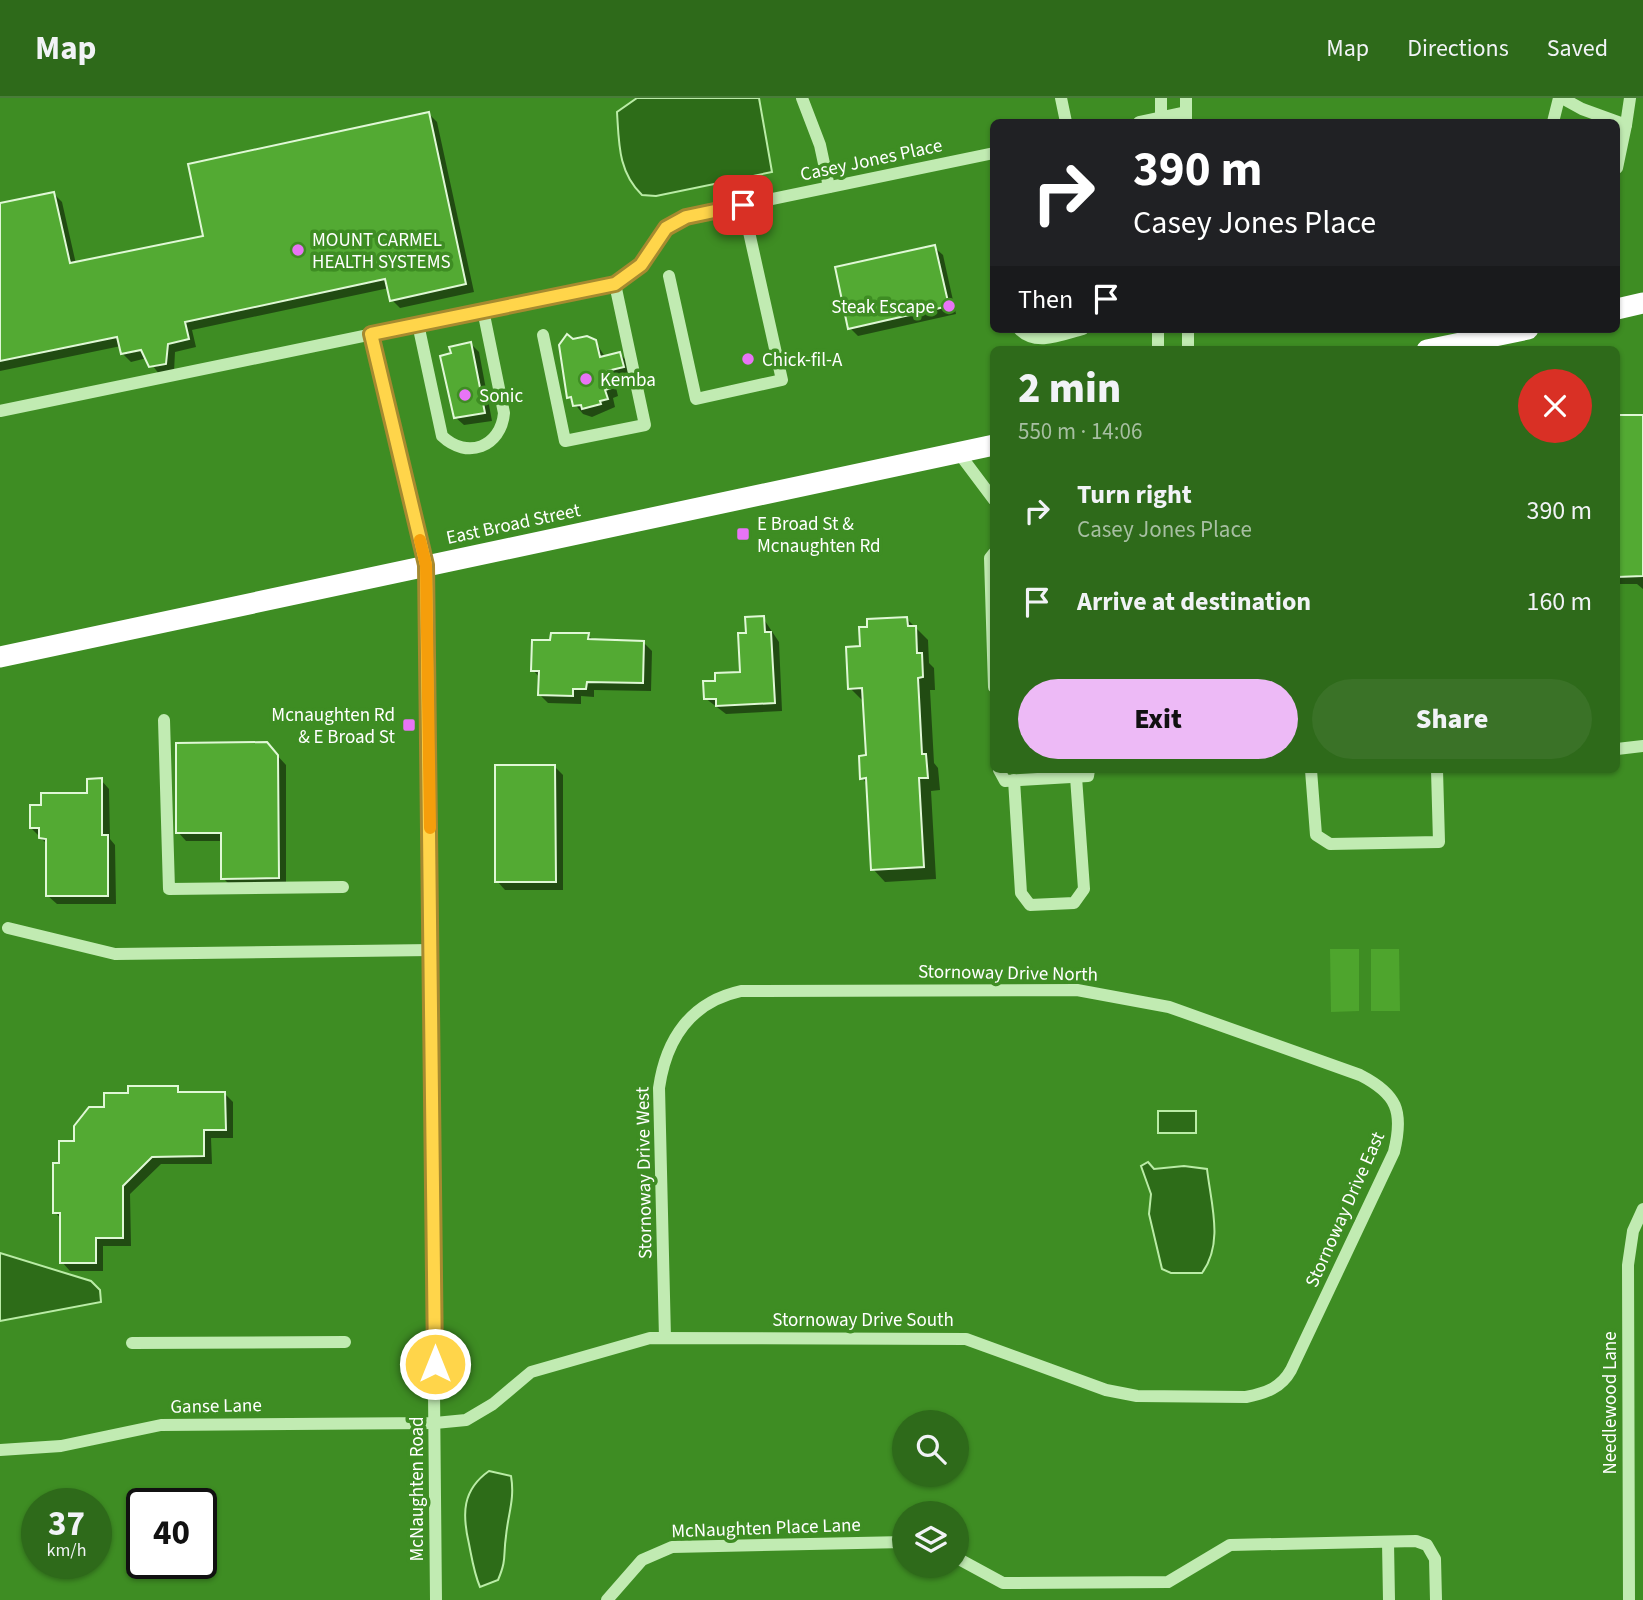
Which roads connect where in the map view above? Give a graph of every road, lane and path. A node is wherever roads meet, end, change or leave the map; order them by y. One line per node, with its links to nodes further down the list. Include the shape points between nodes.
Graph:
1 (802, 98): 16 (street, via 820,145)
2 (1061, 98): 8 (street)
3 (1161, 98): 9 (street)
4 (1186, 98): 7 (street)
5 (1560, 98): 10 (street); 11 (street)
6 (1630, 98): 13 (street)
7 (1186, 118)
8 (1065, 119)
9 (1161, 119)
10 (1554, 119)
11 (1610, 119)
12 (1620, 123): 13 (street)
13 (1626, 125): 15 (street)
14 (990, 154): 16 (street, Casey Jones Place)
15 (1620, 154)
16 (829, 187): 17 (street, Casey Jones Place)
17 (743, 205): 18 (street, via 782,380 696,399); 19 (street, Casey Jones Place, via 686,217 666,228 641,265)
18 (668, 276)
19 (615, 284): 22 (street, Casey Jones Place); 29 (street, via 645,425 565,441)
20 (1643, 303): 21 (highway)
21 (1620, 308)
22 (483, 310): 23 (street, Casey Jones Place); 23 (street, via 503,425 489,444 467,450 442,436)
23 (418, 324): 28 (street, Casey Jones Place)
24 (1024, 333): 30 (street)
25 (1034, 333): 30 (street)
26 (1066, 333): 30 (street)
27 (1509, 333): 31 (highway)
28 (371, 334): 32 (street, Casey Jones Place); 36 (street, McNaughten Road)
29 (543, 335)
30 (1049, 337)
31 (1446, 346)
32 (0, 411)
33 (990, 445): 34 (highway, East Broad Street)
34 (958, 452): 35 (street); 36 (highway, East Broad Street)
35 (990, 495)
36 (426, 565): 37 (highway, East Broad Street); 49 (street, McNaughten Road)
37 (0, 657)
38 (164, 720): 47 (street, via 169,889)
39 (1643, 746): 40 (street)
40 (1620, 749)
41 (1001, 773): 46 (street, via 1005,780)
42 (1089, 773): 45 (street)
43 (1311, 773): 44 (street, via 1315,835 1330,844 1439,842)
44 (1437, 773)
45 (1076, 777): 46 (street); 46 (street, via 1084,889 1074,903 1030,905 1021,892)
46 (1014, 780)
47 (343, 887)
48 (8, 928): 49 (street, via 115,954)
49 (432, 950): 57 (street, McNaughten Road)
50 (691, 1016): 51 (street, Stornoway Drive North, via 721,995 741,991 1077,990 1169,1007); 53 (street, Stornoway Drive West, via 668,1049 659,1088)
51 (1360, 1075): 56 (street, Stornoway Drive East, via 1391,1097 1400,1128 1394,1152)
52 (1643, 1209): 66 (street, Needlewood Lane, via 1633,1231 1628,1265)
53 (665, 1338): 56 (street, Stornoway Drive South, via 966,1339 1091,1386 1137,1396 1255,1395 1278,1387); 57 (street, Stornoway Drive South, via 619,1345 531,1372 466,1420)
54 (345, 1342): 55 (street)
55 (132, 1343)
56 (1291, 1370)
57 (435, 1423): 58 (street, Ganse Lane, via 161,1425 61,1446); 62 (street, McNaughten Road)
58 (0, 1450)
59 (892, 1542): 63 (street, McNaughten Place Lane, via 672,1547 642,1560)
60 (1388, 1542): 61 (street, via 1230,1545 1168,1582 1003,1583); 64 (street); 65 (street, via 1416,1541 1432,1550)
61 (969, 1565)
62 (436, 1600)
63 (607, 1600)
64 (1389, 1600)
65 (1436, 1600)
66 (1629, 1600)

